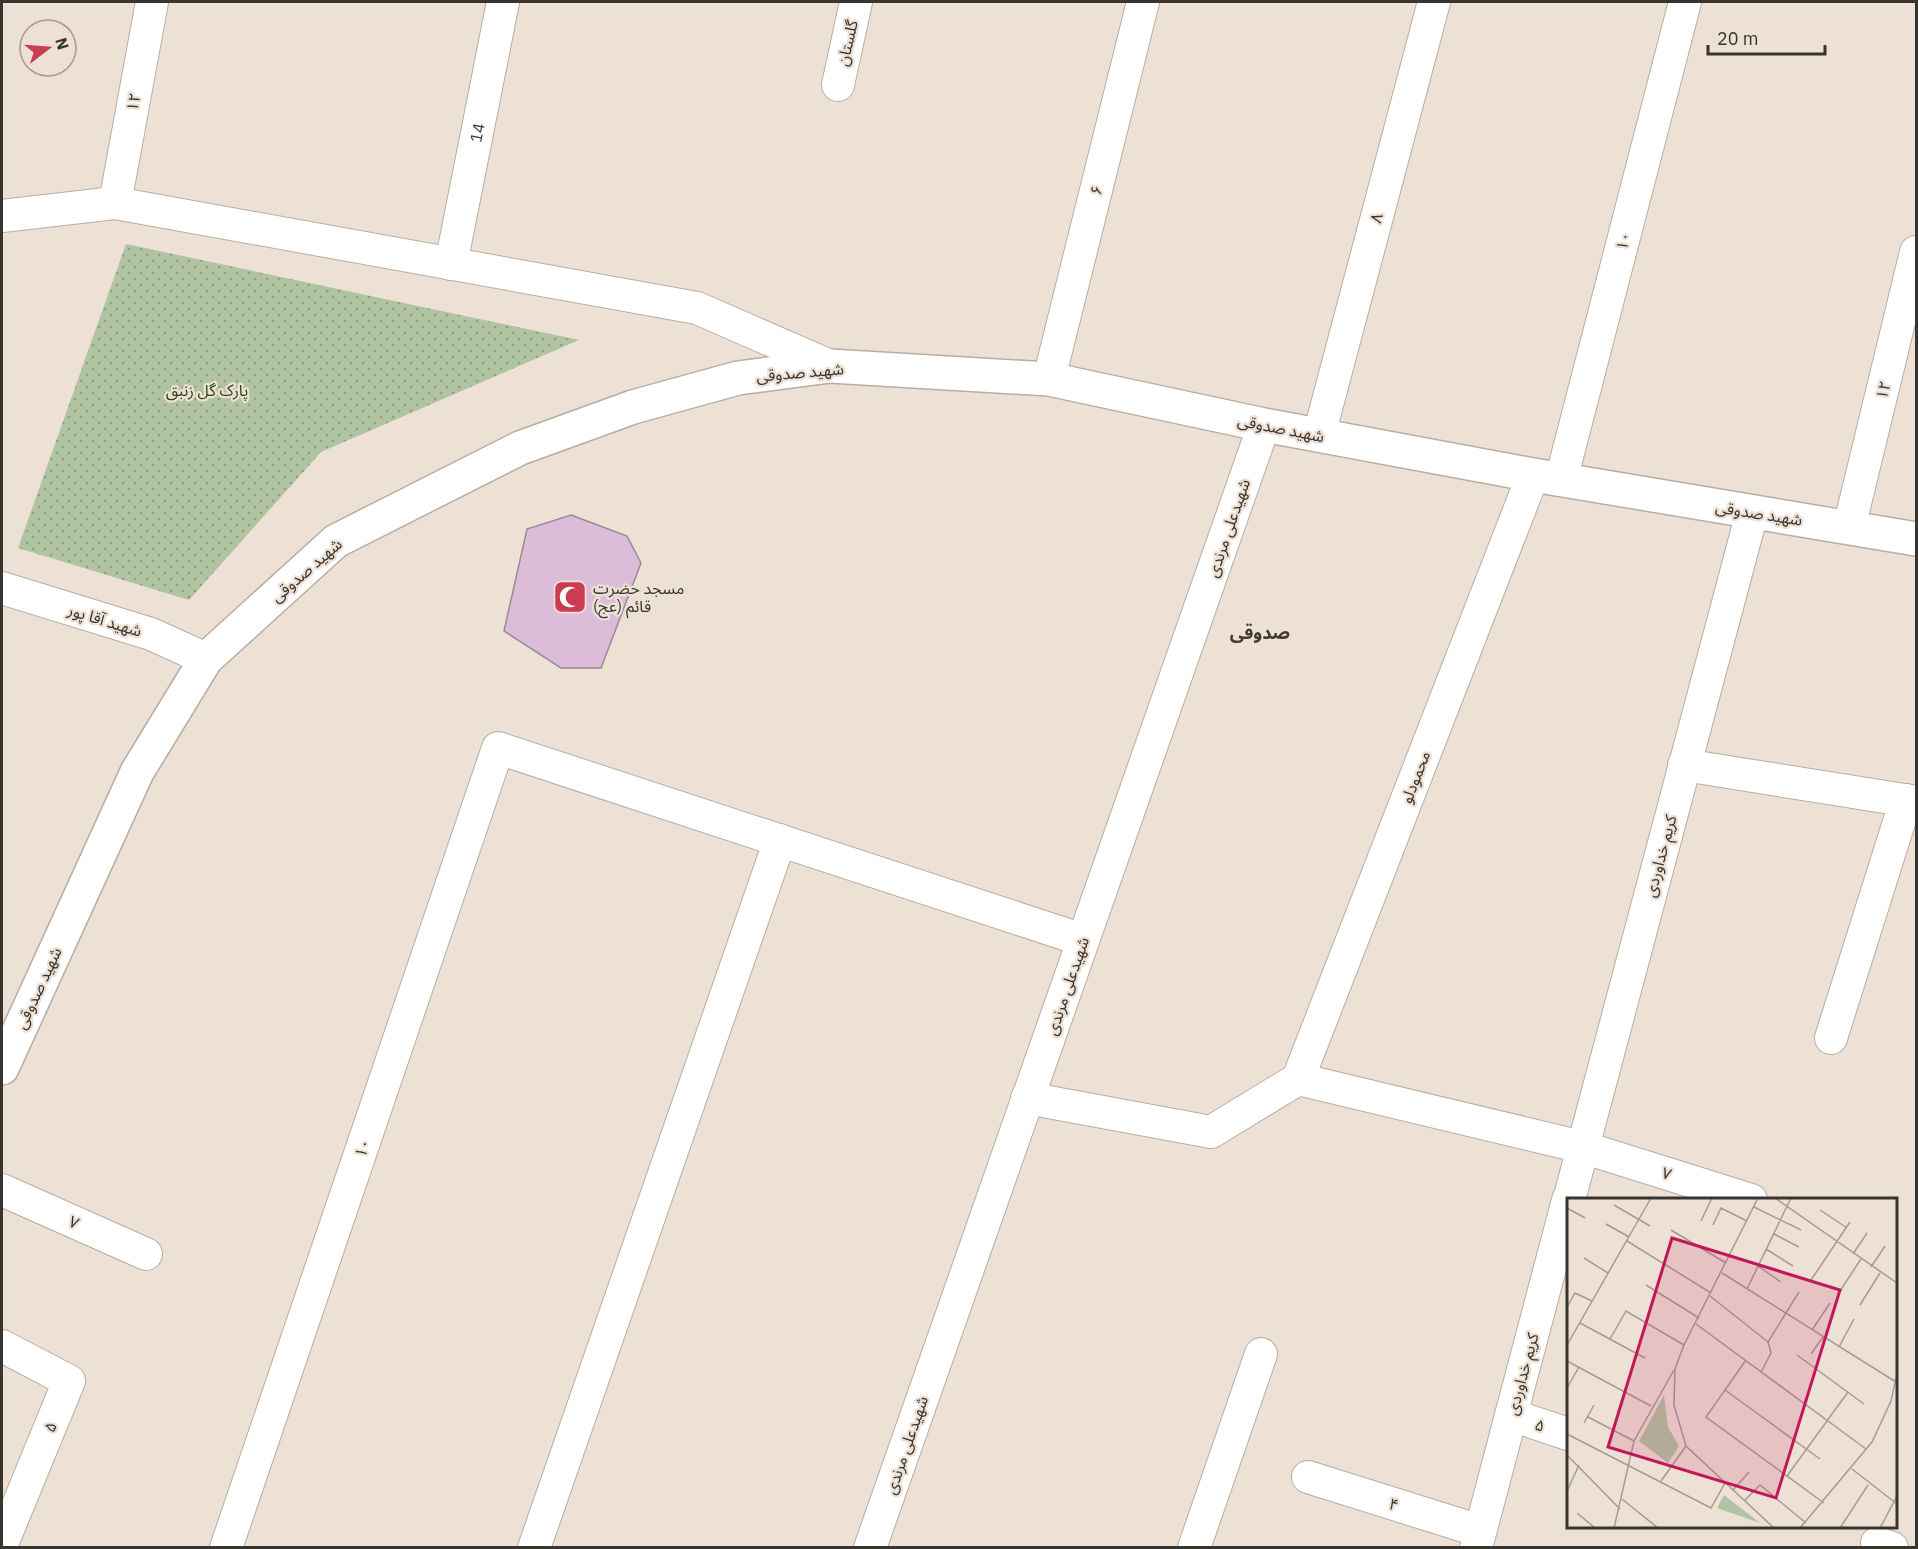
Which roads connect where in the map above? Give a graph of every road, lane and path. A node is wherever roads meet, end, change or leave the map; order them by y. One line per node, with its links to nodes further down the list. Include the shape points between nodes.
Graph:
1 (152, 2): 8 (street, ۱۲)
2 (504, 2): 11 (street, 14)
3 (856, 2): 7 (street, گلستان)
4 (1143, 2): 13 (street, ۶)
5 (1434, 2): 15 (street, ۸)
6 (1685, 2): 16 (street, ۱۰)
7 (838, 85)
8 (115, 203): 9 (street); 11 (street)
9 (2, 216)
10 (1917, 252): 18 (street, ۱۲)
11 (451, 264): 12 (street, via 697,309)
12 (830, 366): 13 (main road, شهید صدوقی); 21 (main road, شهید صدوقی, via 738,378 633,407 520,448 336,541)
13 (1049, 379): 14 (main road, شهید صدوقی)
14 (1264, 425): 15 (main road, شهید صدوقی); 25 (street, شهیدعلی مرندی)
15 (1319, 435): 16 (main road, شهید صدوقی)
16 (1547, 478): 17 (main road, شهید صدوقی); 28 (street, محمودلو)
17 (1752, 513): 18 (main road, شهید صدوقی); 22 (street, کریم خداوردی)
18 (1849, 528): 19 (main road, شهید صدوقی)
19 (1917, 539)
20 (2, 588): 21 (street, شهید آقا پور, via 151,634)
21 (206, 659): 27 (main road, شهید صدوقی, via 137,772)
22 (1684, 765): 23 (street); 30 (street, کریم خداوردی)
23 (1911, 801): 26 (street)
24 (780, 840): 25 (street); 43 (street, ۱۰, via 498,748); 44 (street)
25 (1083, 940): 29 (street, شهیدعلی مرندی)
26 (1831, 1038)
27 (2, 1068)
28 (1298, 1079): 29 (street, via 1211,1132); 30 (street, ۷)
29 (1027, 1098): 45 (street, شهیدعلی مرندی)
30 (1582, 1148): 32 (street, کریم خداوردی); 33 (street, ۷)
31 (2, 1190): 35 (street, ۷)
32 (1570, 1198)
33 (1744, 1198)
34 (1567, 1207): 38 (street, کریم خداوردی)
35 (146, 1254)
36 (2, 1346): 42 (street, ۵, via 69,1381)
37 (1261, 1354): 46 (street)
38 (1511, 1415): 39 (street, ۵); 41 (street, کریم خداوردی)
39 (1567, 1433)
40 (1308, 1477): 41 (street, ۴)
41 (1478, 1539)
42 (2, 1544)
43 (226, 1548)
44 (534, 1548)
45 (870, 1548)
46 (1194, 1548)

